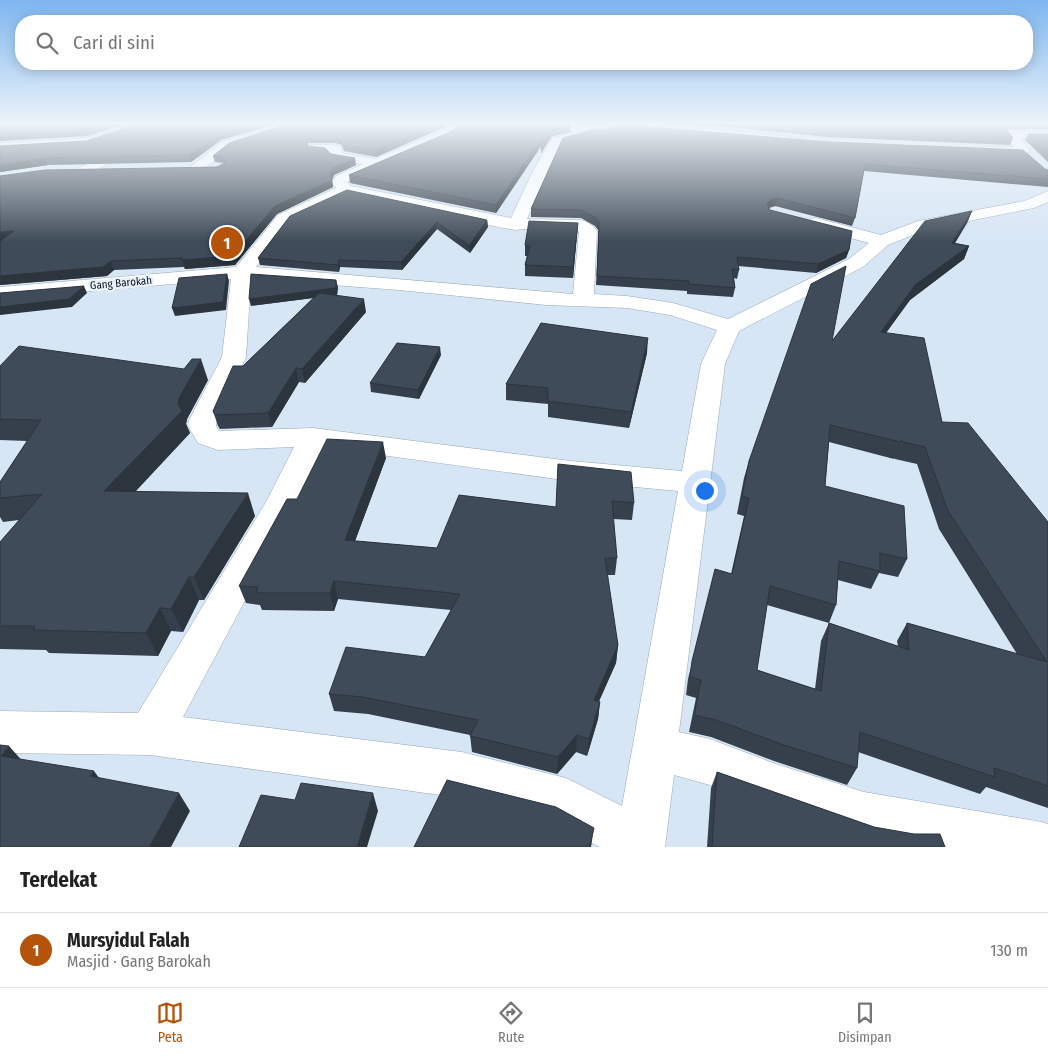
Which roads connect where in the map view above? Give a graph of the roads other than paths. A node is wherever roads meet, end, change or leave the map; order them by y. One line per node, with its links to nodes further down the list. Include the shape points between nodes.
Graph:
1 (98, 164): 7 (street)
2 (198, 164): 5 (street, via 190,169)
3 (378, 164): 9 (street, via 338,181)
4 (544, 164): 12 (street)
5 (219, 168)
6 (120, 169): 7 (street)
7 (86, 170): 8 (street)
8 (67, 171)
9 (346, 189): 12 (street); 14 (street, via 284,218)
10 (1048, 196): 13 (street, via 1028,205 924,225)
11 (802, 220): 13 (street)
12 (516, 225): 16 (street, via 571,224 581,225 588,231)
13 (882, 241): 17 (street, via 856,263)
14 (242, 272): 15 (street, Gang Barokah); 16 (street, Gang Barokah); 18 (street, via 234,357 203,420 204,432 218,441)
15 (0, 293)
16 (583, 301): 17 (street, Gang Barokah, via 673,308)
17 (730, 327): 19 (street, via 713,364)
18 (313, 437): 19 (street, via 571,470); 21 (street, via 281,503)
19 (695, 482): 22 (street)
20 (0, 732): 21 (street)
21 (150, 734): 23 (street, via 462,774 566,802)
22 (655, 748): 23 (street); 24 (street, via 710,762 864,816)
23 (640, 843)
24 (1042, 847)

